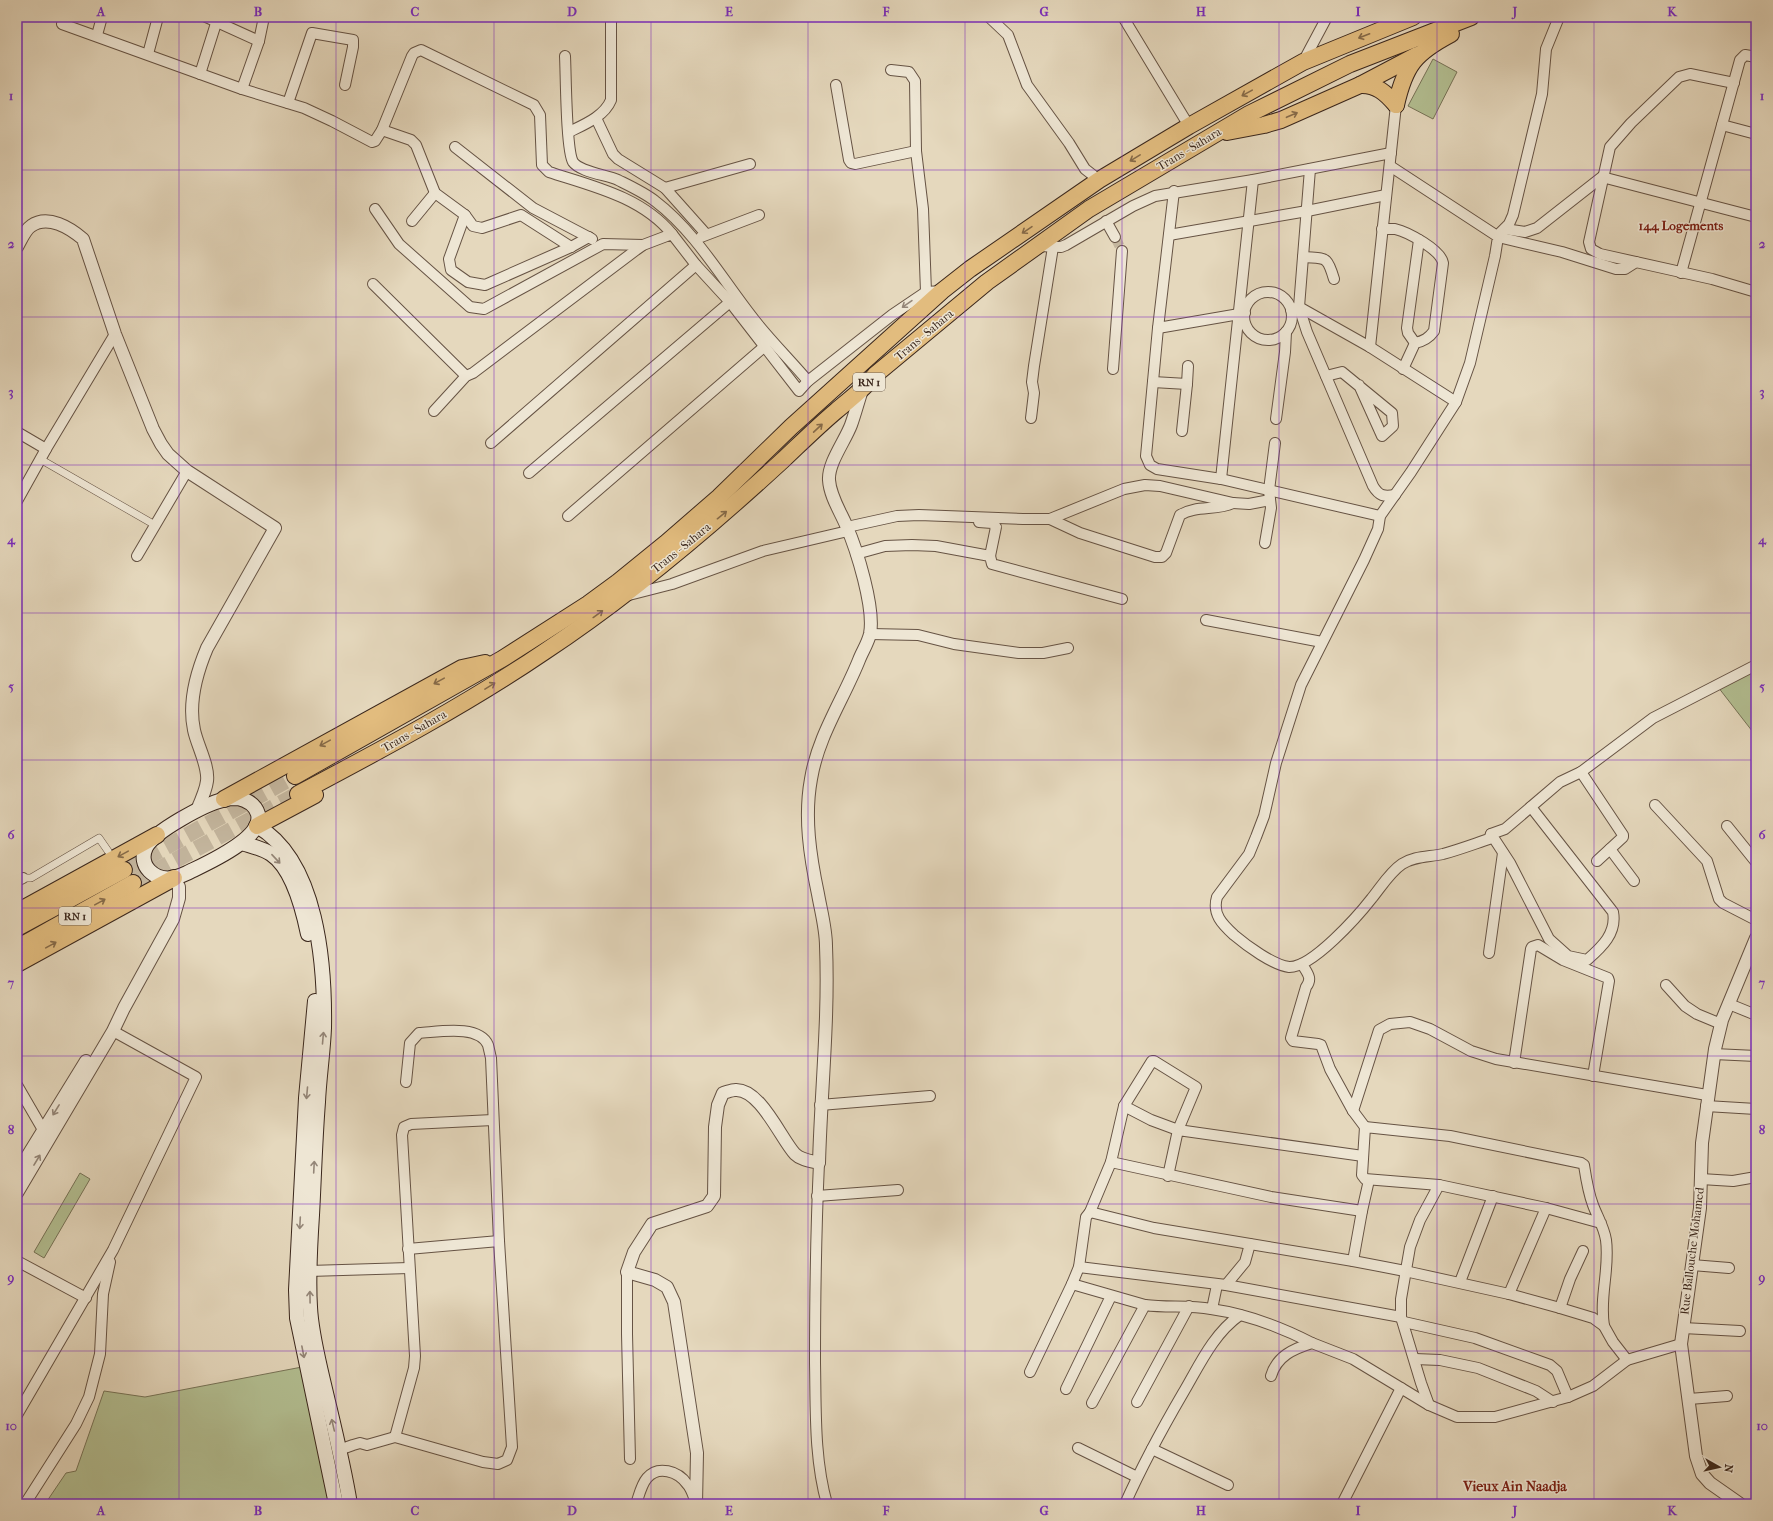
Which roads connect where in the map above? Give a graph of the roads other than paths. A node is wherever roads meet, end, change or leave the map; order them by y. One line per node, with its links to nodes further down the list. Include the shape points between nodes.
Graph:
1 (102, 17): 15 (street)
2 (158, 17): 17 (street)
3 (206, 17): 13 (street)
4 (264, 17): 16 (street)
5 (611, 17): 31 (street, via 611,100 609,106)
6 (989, 17): 45 (street, via 1008,35 1026,85 1085,169)
7 (1123, 17): 33 (street)
8 (1326, 17): 21 (street)
9 (1413, 17): 21 (highway, Trans - Sahara / RN 1, one-way to 21)
10 (1471, 17): 37 (highway, Trans - Sahara / RN 1, via 1350,64 1249,114)
11 (1482, 17): 18 (highway)
12 (1559, 17): 61 (street, via 1546,49 1542,94 1513,215)
13 (217, 19): 16 (street); 23 (street)
14 (62, 24): 15 (street)
15 (97, 35): 17 (street)
16 (259, 41): 28 (street)
17 (148, 54): 23 (street)
18 (1420, 54): 26 (highway); 30 (highway, via 1411,63 1404,77)
19 (565, 56): 35 (street)
20 (1756, 57): 24 (street, via 1745,55 1740,60)
21 (1303, 62): 33 (highway, Trans - Sahara / RN 1, one-way to 33)
22 (891, 70): 39 (street, via 908,72 915,80)
23 (200, 74): 28 (street)
24 (1734, 84): 32 (street); 44 (street, via 1690,74 1679,77 1610,147)
25 (345, 85): 29 (street, via 353,40 312,33)
26 (1360, 85): 30 (highway, via 1378,88); 37 (highway, one-way to 26, via 1281,120)
27 (836, 86): 39 (street, via 851,163)
28 (242, 89): 29 (street)
29 (288, 103): 34 (street, via 304,108 372,142)
30 (1396, 105): 40 (street)
31 (596, 118): 35 (street); 47 (street, via 613,154)
32 (1722, 125): 36 (street); 51 (street)
33 (1189, 126): 45 (highway, Trans - Sahara / RN 1, one-way to 45)
34 (382, 130): 49 (street, via 411,140 416,145); 62 (street, via 412,56 421,50 534,105 540,114 544,169 641,206 661,221)
35 (569, 132): 68 (street, via 570,150 574,162 581,168 617,180 654,200)
36 (1756, 134)
37 (1213, 135): 72 (highway, Trans - Sahara / RN 1, via 1089,209)
38 (455, 147): 66 (street, via 533,208)
39 (916, 152): 83 (street, via 923,209)
40 (1391, 153): 42 (street); 43 (street)
41 (750, 164): 47 (street)
42 (1390, 166): 50 (street); 65 (street)
43 (1310, 169): 46 (street); 53 (street)
44 (1602, 177): 51 (street); 61 (street, via 1537,228 1525,232); 77 (street, via 1589,242 1591,249 1600,254)
45 (1099, 180): 82 (highway, Trans - Sahara / RN 1, one-way to 82)
46 (1253, 180): 48 (street); 59 (street)
47 (665, 188): 63 (street)
48 (1174, 191): 58 (street, via 1155,196); 64 (street)
49 (435, 193): 54 (street); 57 (street)
50 (1386, 195): 53 (street); 60 (street)
51 (1701, 202): 56 (street); 79 (street)
52 (375, 210): 70 (street, via 399,244 470,307 484,309)
53 (1307, 211): 59 (street); 76 (street)
54 (465, 215): 74 (street, via 473,226 482,228 522,215); 74 (street, via 449,259 451,270 468,282 485,285)
55 (759, 215): 63 (street)
56 (1756, 217)
57 (412, 221)
58 (1106, 221): 67 (street); 72 (street, via 1066,245)
59 (1248, 221): 64 (street); 87 (street)
60 (1382, 229): 69 (street, via 1395,229); 93 (street)
61 (1505, 229): 65 (street)
62 (672, 234): 71 (street); 78 (street)
63 (706, 234): 68 (street)
64 (1169, 235): 88 (street)
65 (1496, 236): 77 (street, via 1562,252 1616,270 1625,269); 104 (street, via 1495,256 1470,363)
66 (589, 237): 70 (street); 74 (street)
67 (1115, 237)
68 (696, 239): 99 (street, via 756,322)
69 (1419, 240): 91 (street, via 1407,328); 91 (street, via 1440,255 1443,263 1434,331 1422,342)
70 (603, 244): 71 (street)
71 (643, 246): 97 (street)
72 (1045, 246): 103 (highway, Trans - Sahara / RN 1, via 987,282 875,375); 106 (street)
73 (17, 247): 90 (street, via 31,226 43,221 57,223 73,230 83,239)
74 (572, 247)
75 (1122, 251): 95 (street)
76 (1303, 257): 80 (street, via 1325,259 1330,263); 86 (street)
77 (1636, 262): 79 (street)
78 (696, 265): 85 (street); 110 (street)
79 (1681, 273): 84 (street)
80 (1334, 279)
81 (373, 284): 97 (street)
82 (942, 291): 83 (street); 137 (highway, Trans - Sahara / RN 1, via 666,543 588,604)
83 (926, 292): 99 (street, one-way to 99, via 892,315)
84 (1756, 292)
85 (730, 302): 92 (street); 115 (street)
86 (1295, 308): 87 (street, via 1283,297 1269,292 1255,296); 89 (street); 93 (street); 98 (street)
87 (1242, 313): 88 (street); 89 (street, via 1249,331 1255,336 1271,340); 116 (street)
88 (1158, 328): 100 (street)
89 (1286, 332): 107 (street)
90 (115, 334): 112 (street); 114 (street, via 153,429 168,454)
91 (1415, 343): 96 (street)
92 (765, 346): 99 (street, via 799,391); 122 (street)
93 (1370, 347): 96 (street)
94 (1188, 366): 101 (street)
95 (1113, 369)
96 (1403, 369): 104 (street)
97 (466, 376): 105 (street)
98 (1326, 376): 102 (street, via 1342,372); 118 (street, via 1372,486 1378,494 1386,497)
99 (808, 381)
100 (1153, 382): 101 (street); 116 (street, via 1146,456 1150,465 1157,469)
101 (1187, 384): 108 (street)
102 (1359, 386): 102 (street, via 1392,413 1393,426 1382,436)
103 (862, 390): 126 (street, via 851,426 828,478 830,491); 131 (highway, Trans - Sahara / RN 1, one-way to 103, via 728,510)
104 (1456, 402): 118 (street)
105 (434, 411)
106 (1030, 418)
107 (1276, 419)
108 (1182, 431)
109 (17, 432): 112 (street)
110 (491, 443)
111 (1275, 443): 117 (street)
112 (46, 449): 113 (street)
113 (40, 459): 119 (street); 125 (street)
114 (187, 471): 125 (street); 146 (street, via 275,528 207,648 198,669 192,712 194,730 207,774)
115 (529, 473)
116 (1221, 479): 117 (street)
117 (1269, 495): 120 (street, via 1250,504); 123 (street); 127 (street, via 1271,508)
118 (1395, 495): 123 (street)
119 (17, 501)
120 (1233, 503): 124 (street, via 1145,484 1124,489); 124 (street, via 1224,508 1186,511 1180,515 1166,554 1162,557 1080,533)
121 (932, 515): 124 (street); 126 (street, via 897,516); 130 (street, via 994,525 996,529)
122 (568, 516)
123 (1380, 516): 135 (street, via 1378,529 1364,560)
124 (1050, 519)
125 (155, 525): 129 (street)
126 (848, 529): 128 (street); 131 (street, via 763,551 672,584)
127 (1264, 543)
128 (856, 554): 130 (street, via 885,546 912,545 936,546); 134 (street, via 870,614)
129 (137, 556)
130 (990, 556): 132 (street, via 992,564)
131 (619, 598): 139 (highway, Trans - Sahara / RN 1, one-way to 131, via 544,652)
132 (1122, 600)
133 (1206, 620): 135 (street)
134 (870, 634): 136 (street, via 918,635 954,644 1019,653 1043,653); 184 (street, via 852,678 827,727 810,779 808,835 826,944 825,1036)
135 (1322, 642): 169 (street, via 1297,696 1256,837 1249,854 1217,897 1215,904 1221,924 1241,941 1281,965 1290,967)
136 (1068, 648)
137 (502, 659): 141 (highway, Trans - Sahara / RN 1); 143 (highway, one-way to 143, via 462,668)
138 (1756, 665): 140 (street, via 1653,718)
139 (468, 700): 142 (highway, Trans - Sahara / RN 1); 147 (highway, via 439,728)
140 (1581, 772): 145 (street, via 1560,782); 152 (street, via 1623,832 1623,837)
141 (295, 776)
142 (298, 794)
143 (224, 799): 146 (main road); 147 (main road, via 238,798 251,803 257,810)
144 (1655, 805): 163 (street, via 1707,860 1719,899)
145 (1531, 807): 149 (street, via 1505,829); 154 (street, via 1613,912 1613,928 1601,948 1587,960 1568,956 1553,943)
146 (198, 810): 150 (main road)
147 (257, 826): 151 (main road); 220 (main road, one-way to 147, via 324,1030 323,978 316,928 301,878 277,842 269,833)
148 (1727, 826): 156 (street)
149 (1491, 834): 154 (street); 169 (street, via 1489,839 1441,854 1411,859 1401,865 1359,915 1328,945)
150 (158, 835): 158 (main road, via 146,848 144,862 155,876); 162 (highway, one-way to 162)
151 (242, 843): 158 (main road); 264 (main road, one-way to 264, via 271,854 287,873 301,909 312,956 315,1008 306,1098 296,1290 297,1318)
152 (1610, 849): 155 (street); 160 (street)
153 (108, 851): 159 (street, via 99,838 31,878)
154 (1503, 853): 167 (street)
155 (1597, 861)
156 (1756, 862)
157 (124, 870): 164 (highway, RN 1)
158 (174, 878): 168 (highway, one-way to 158); 172 (street, via 179,898 173,919)
159 (20, 879)
160 (1634, 880)
161 (133, 883): 166 (highway, RN 1, one-way to 161)
162 (17, 912)
163 (1756, 920)
164 (17, 928)
165 (1756, 938): 171 (street, Rue Ballouche Mohamed)
166 (17, 948)
167 (1489, 953)
168 (17, 964)
169 (1302, 964): 187 (street, via 1310,981 1291,1038 1293,1041 1321,1046 1330,1069)
170 (1666, 985): 174 (street, via 1685,1006)
171 (1729, 1004): 173 (street); 174 (street, Rue Ballouche Mohamed)
172 (124, 1008): 175 (street); 191 (street, one-way to 191, via 107,1027)
173 (1756, 1015)
174 (1722, 1024): 176 (street, Rue Ballouche Mohamed)
175 (113, 1031): 191 (street); 212 (street, via 196,1077)
176 (1714, 1054): 177 (street); 183 (street, Rue Ballouche Mohamed)
177 (1756, 1056)
178 (1514, 1063): 179 (street); 179 (street, via 1531,949 1538,945 1563,960 1608,978); 187 (street, via 1471,1051 1430,1029 1410,1022 1390,1024 1379,1030)
179 (1593, 1076): 183 (street)
180 (406, 1082): 188 (street, via 410,1042 419,1033 461,1030 481,1036 488,1044)
181 (17, 1085): 191 (street)
182 (930, 1096): 184 (street)
183 (1707, 1100): 186 (street); 198 (street, Rue Ballouche Mohamed)
184 (820, 1105): 194 (street)
185 (1124, 1106): 190 (street); 190 (street, via 1152,1061 1156,1061 1196,1087); 193 (street)
186 (1756, 1109)
187 (1354, 1111): 189 (street)
188 (493, 1120): 209 (street); 211 (street, via 411,1124 404,1127 402,1134)
189 (1365, 1127): 192 (street); 208 (street, via 1450,1136 1581,1163 1584,1165 1592,1204)
190 (1178, 1130): 192 (street); 196 (street)
191 (46, 1136): 195 (street); 202 (street, one-way to 191)
192 (1363, 1156): 199 (street, via 1362,1175)
193 (1111, 1162): 196 (street); 207 (street)
194 (819, 1163): 203 (street); 222 (street, via 807,1161 796,1155 757,1100 746,1092 736,1090 724,1094 718,1105 715,1127 714,1196 707,1206 652,1224 634,1252)
195 (17, 1173)
196 (1168, 1176): 206 (street, via 1271,1197)
197 (1756, 1177): 198 (street, via 1733,1181)
198 (1701, 1178): 216 (street, Rue Ballouche Mohamed, via 1700,1208)
199 (1370, 1180): 200 (street); 206 (street)
200 (1439, 1185): 204 (street); 221 (street, via 1420,1220)
201 (898, 1190): 203 (street)
202 (17, 1193)
203 (817, 1196): 267 (street, via 816,1428)
204 (1493, 1196): 205 (street); 223 (street)
205 (1546, 1208): 208 (street); 226 (street)
206 (1362, 1211): 215 (street)
207 (1090, 1212): 210 (street, via 1154,1228); 217 (street, via 1084,1224)
208 (1601, 1223): 235 (street, via 1606,1238 1607,1260 1602,1314)
209 (499, 1241): 211 (street); 255 (street, via 512,1447 507,1460 498,1464 482,1462)
210 (1250, 1244): 215 (street); 225 (street, via 1245,1262)
211 (408, 1249): 218 (street)
212 (113, 1250): 228 (street); 263 (street, via 103,1294 100,1354 89,1397 76,1424)
213 (1583, 1251): 232 (street)
214 (17, 1261): 228 (street)
215 (1353, 1261): 221 (street)
216 (1692, 1265): 219 (street); 236 (street, Rue Ballouche Mohamed)
217 (1079, 1266): 224 (street); 225 (street)
218 (409, 1268): 220 (street); 255 (street, via 415,1356)
219 (1729, 1268)
220 (309, 1271): 258 (main road, one-way to 220, via 315,1344 310,1308)
221 (1405, 1271): 223 (street); 234 (street, via 1401,1299)
222 (627, 1272): 259 (street); 262 (street, via 655,1280 667,1287 674,1302 697,1453)
223 (1460, 1282): 226 (street)
224 (1072, 1284): 227 (street); 242 (street)
225 (1221, 1285): 231 (street); 234 (street)
226 (1510, 1294): 232 (street)
227 (1111, 1296): 229 (street); 245 (street)
228 (86, 1298): 248 (street)
229 (1145, 1305): 230 (street); 252 (street)
230 (1189, 1306): 231 (street); 250 (street)
231 (1212, 1308): 233 (street)
232 (1560, 1308): 235 (street, via 1593,1318)
233 (1240, 1315): 238 (street, via 1283,1328); 257 (street, via 1218,1336 1204,1357)
234 (1402, 1320): 240 (street); 247 (street, via 1475,1338 1550,1365 1557,1371)
235 (1604, 1326): 241 (street)
236 (1683, 1328): 237 (street); 239 (street, Rue Ballouche Mohamed)
237 (1740, 1331)
238 (1312, 1343): 243 (street, via 1279,1360); 244 (street, via 1353,1360)
239 (1681, 1344): 241 (street); 249 (street, Rue Ballouche Mohamed)
240 (1415, 1359): 251 (street, via 1440,1360 1478,1368 1536,1392); 253 (street)
241 (1627, 1360): 247 (street, via 1593,1386)
242 (1030, 1372)
243 (1271, 1376)
244 (1401, 1388): 253 (street); 269 (street)
245 (1066, 1389)
246 (1727, 1396): 249 (street)
247 (1568, 1397): 251 (street)
248 (21, 1399): 254 (street)
249 (1689, 1399): 270 (street, Rue Ballouche Mohamed, via 1696,1456 1702,1474 1710,1483)
250 (1137, 1402)
251 (1553, 1402): 253 (street, via 1495,1417 1457,1418)
252 (1092, 1403)
253 (1430, 1405)
254 (17, 1415)
255 (395, 1437): 258 (street, via 367,1446 360,1443)
256 (1078, 1448): 260 (street)
257 (1152, 1449): 260 (street); 261 (street)
258 (338, 1450): 265 (main road)
259 (630, 1460)
260 (1137, 1477): 268 (street)
261 (1228, 1486)
262 (696, 1502): 266 (street, via 684,1480 671,1471 661,1471 654,1472 647,1479)
263 (26, 1504)
264 (336, 1504)
265 (350, 1504)
266 (636, 1504)
267 (827, 1504)
268 (1125, 1504)
269 (1342, 1504)
270 (1740, 1504)

